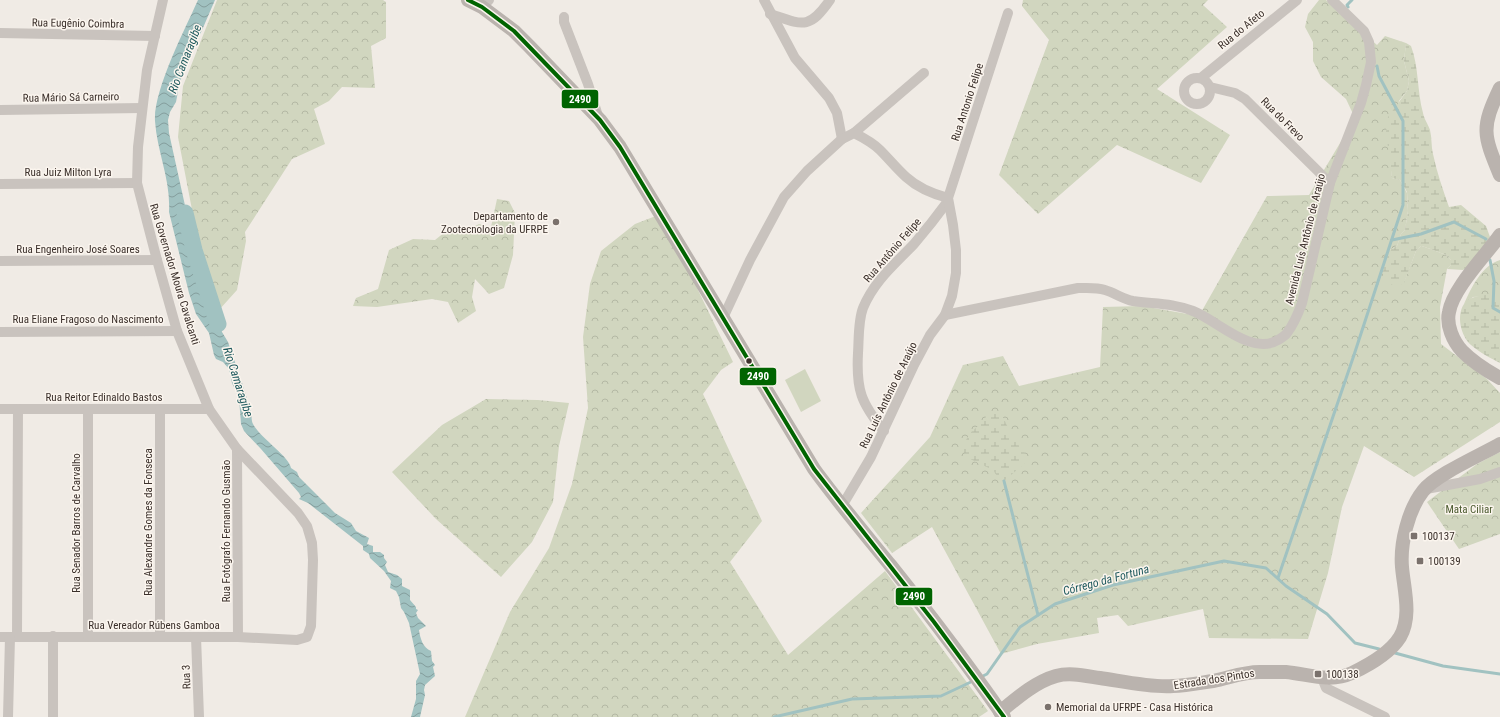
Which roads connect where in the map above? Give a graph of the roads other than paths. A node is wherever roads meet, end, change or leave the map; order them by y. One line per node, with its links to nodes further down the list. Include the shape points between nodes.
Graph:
1 (163, 0): 12 (street, Rua Governador Moura Cavalcanti)
2 (468, 0): 7 (street)
3 (764, 0): 9 (street)
4 (830, 0): 9 (street, via 817,17 807,22)
5 (1297, 0): 14 (street, Rua do Afeto)
6 (1332, 0): 24 (street, Avenida Luís Antônio de Araújo, via 1364,31 1369,42 1371,62 1360,104)
7 (486, 4): 19 (street)
8 (1008, 13): 26 (street, Rua Antonio Felipe)
9 (770, 14): 21 (street, via 795,58 830,98 837,113)
10 (564, 16): 19 (street)
11 (0, 33): 12 (street, Rua Eugênio Coimbra)
12 (155, 36): 17 (street, Rua Governador Moura Cavalcanti)
13 (924, 73): 20 (street)
14 (1201, 78): 15 (street); 15 (street, Rua do Afeto, via 1192,78 1186,84 1184,93 1188,100 1196,104 1204,102 1210,96)
15 (1210, 87): 24 (street, Rua do Frevo, via 1235,93 1246,99)
16 (1500, 88): 22 (street, via 1488,115 1486,137)
17 (142, 108): 18 (street, Rua Mário Sá Carneiro); 23 (street, Rua Governador Moura Cavalcanti)
18 (0, 110)
19 (600, 120): 31 (street, via 632,165)
20 (854, 133): 21 (street); 26 (street, via 876,146 906,177 920,187)
21 (842, 139): 31 (street, via 784,197)
22 (1500, 174)
23 (137, 183): 25 (street, Rua Juiz Milton Lyra); 28 (street, Rua Governador Moura Cavalcanti)
24 (1330, 183): 30 (street, Avenida Luís Antônio de Araújo, via 1302,304 1286,335 1274,343 1260,345 1248,342 1204,316 1183,307 1132,300 1097,288 1078,288)
25 (0, 184)
26 (948, 200): 30 (street, Rua Luís Antônio de Araújo, via 956,250 956,273); 40 (street, Rua Antônio Felipe, via 926,230 875,285 863,309 857,370 859,389 864,404)
27 (1500, 235): 34 (street, via 1453,298 1448,312 1448,322 1456,344 1463,352)
28 (157, 260): 29 (street, Rua Engenheiro José Soares); 32 (street, Rua Governador Moura Cavalcanti)
29 (0, 261)
30 (945, 315): 40 (street, Rua Luís Antônio de Araújo, via 914,364)
31 (723, 318): 45 (street, via 814,469)
32 (177, 331): 33 (street, Rua Eliane Fragoso do Nascimento); 35 (street, Rua Governador Moura Cavalcanti)
33 (0, 332)
34 (1500, 378)
35 (209, 408): 39 (street, Rua Reitor Edinaldo Bastos); 42 (street, Rua Governador Moura Cavalcanti)
36 (0, 409): 37 (street, Rua Reitor Edinaldo Bastos)
37 (18, 409): 38 (street, Rua Reitor Edinaldo Bastos); 49 (street)
38 (88, 409): 39 (street, Rua Reitor Edinaldo Bastos); 50 (street, Rua Senador Barros de Carvalho)
39 (160, 409): 47 (street, Rua Alexandre Gomes da Fonseca)
40 (884, 431): 45 (street, Rua Luís Antônio de Araújo)
41 (1500, 444): 44 (street, Estrada dos Pintos)
42 (237, 449): 48 (street, Rua Governador Moura Cavalcanti, via 298,513 307,526 313,560 311,626); 52 (street, Rua Fotógrafo Fernando Gusmão)
43 (1500, 472): 44 (street, via 1480,479)
44 (1424, 489): 53 (street, Estrada dos Pintos, via 1413,509 1402,545 1406,603 1404,628 1392,647 1363,667 1336,678)
45 (842, 506): 54 (street, via 898,575)
46 (53, 636): 49 (street, Rua Vereador Rúbens Gamboa); 50 (street, Rua Vereador Rúbens Gamboa); 56 (street)
47 (160, 636): 50 (street, Rua Vereador Rúbens Gamboa); 51 (street, Rua Vereador Rúbens Gamboa)
48 (307, 636): 52 (street, Rua Vereador Rúbens Gamboa, via 297,640)
49 (9, 637): 55 (street)
50 (88, 637)
51 (196, 637): 52 (street, Rua Vereador Rúbens Gamboa); 57 (street, Rua 3)
52 (238, 637)
53 (1322, 678): 54 (street, Estrada dos Pintos, via 1286,672 1257,671 1169,687 1078,675 1058,676 1034,687); 58 (street, via 1326,688)
54 (1002, 714)
55 (8, 717)
56 (54, 717)
57 (199, 717)
58 (1385, 717)

